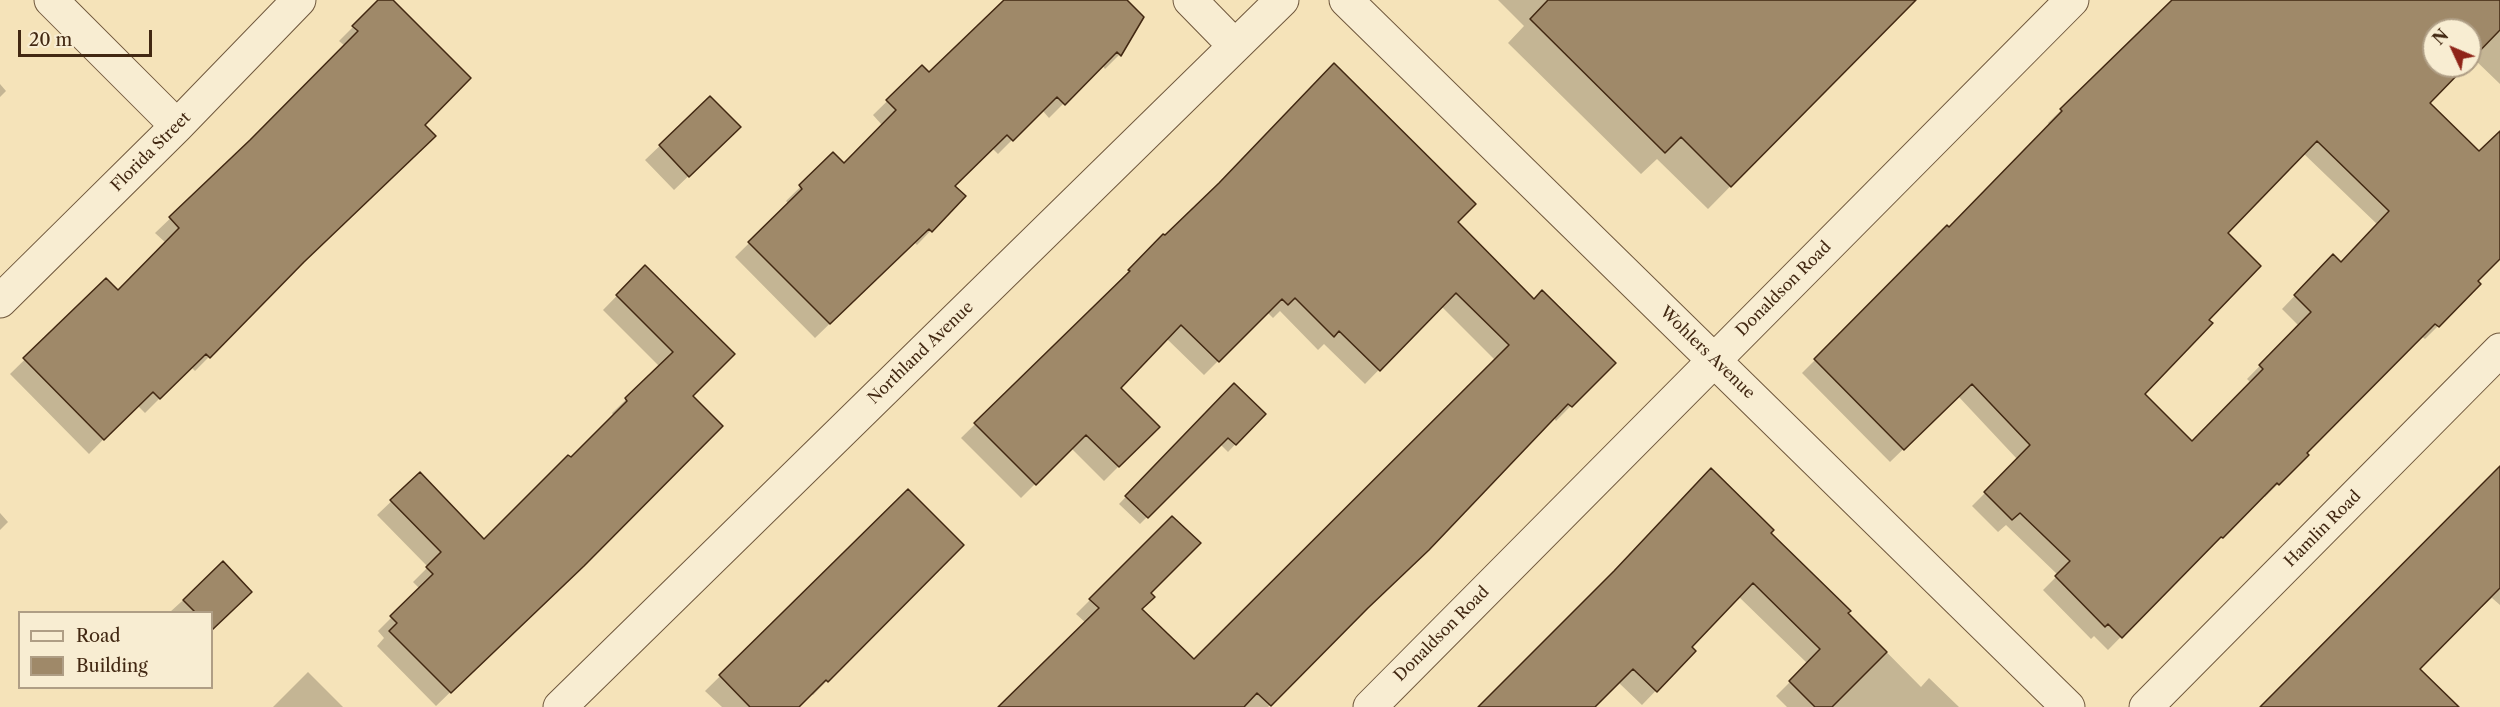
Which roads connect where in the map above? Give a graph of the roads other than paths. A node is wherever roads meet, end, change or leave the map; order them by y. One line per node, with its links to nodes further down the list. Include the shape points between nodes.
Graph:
1 (51, 0): 8 (street)
2 (299, 0): 8 (street, Florida Street)
3 (1190, 0): 7 (street)
4 (1282, 0): 7 (street, Northland Avenue)
5 (1346, 0): 11 (street, Wohlers Avenue)
6 (2072, 0): 11 (street, Donaldson Road)
7 (1234, 45): 12 (street, Northland Avenue)
8 (177, 126): 9 (street, Florida Street)
9 (0, 301)
10 (2500, 351): 15 (street, Hamlin Road)
11 (1714, 359): 13 (street, Donaldson Road); 14 (street, Wohlers Avenue)
12 (560, 707)
13 (1370, 707)
14 (2068, 707)
15 (2146, 707)

